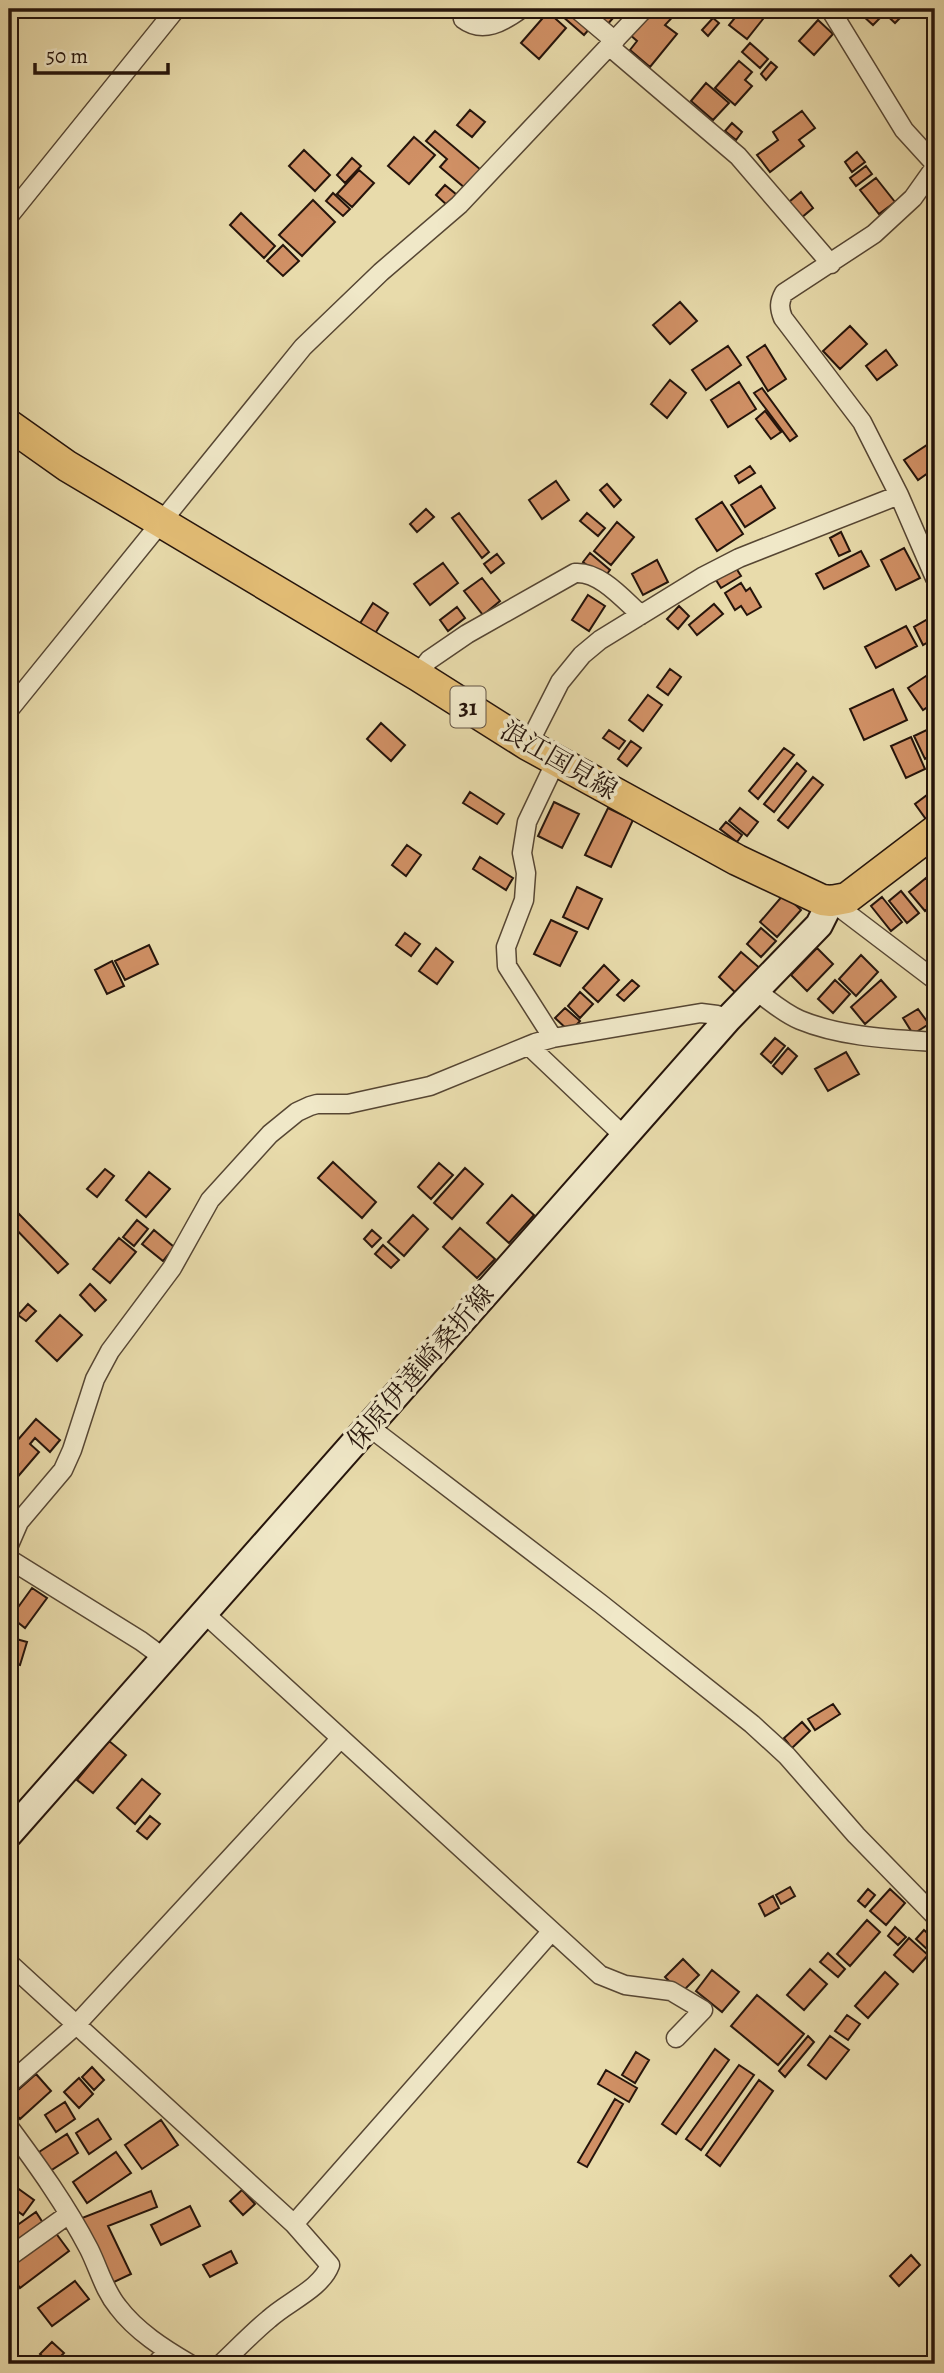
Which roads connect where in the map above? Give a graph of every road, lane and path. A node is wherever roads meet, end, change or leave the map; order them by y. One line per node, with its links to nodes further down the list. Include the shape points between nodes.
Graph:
1 (177, 9): 9 (street)
2 (521, 9): 6 (street, via 495,25 483,27)
3 (577, 9): 7 (street)
4 (644, 9): 7 (street)
5 (830, 9): 8 (street, via 904,130)
6 (463, 19)
7 (612, 44): 10 (street, via 738,156); 13 (street, via 459,205 303,347)
8 (935, 166): 10 (street, via 914,198)
9 (9, 216)
10 (831, 264): 12 (street, via 784,293 779,309 862,422)
11 (9, 425): 13 (main road, 浪江国見線 / 31, via 67,466)
12 (899, 495): 14 (street); 15 (street, via 740,558)
13 (161, 521): 16 (main road, 浪江国見線 / 31); 17 (street)
14 (935, 578)
15 (641, 615): 16 (street, via 600,581 575,573 467,634 429,660); 18 (street, via 582,655 560,682)
16 (417, 675): 18 (main road, 浪江国見線 / 31)
17 (9, 710)
18 (528, 745): 19 (main road, 浪江国見線 / 31)
19 (556, 759): 21 (main road, 浪江国見線 / 31, via 737,860); 25 (street, via 527,821 522,853 524,900 506,947 507,966)
20 (935, 831): 21 (main road, via 847,898)
21 (831, 901): 22 (street); 23 (main road, 保原伊達崎桑折線, via 818,925)
22 (935, 980)
23 (755, 990): 24 (main road, 保原伊達崎桑折線); 26 (street, via 785,1012 819,1027)
24 (728, 1019): 25 (street, via 701,1013); 28 (main road, 保原伊達崎桑折線)
25 (553, 1038): 27 (street)
26 (935, 1042)
27 (529, 1046): 28 (street); 30 (street, via 430,1086 348,1104 317,1104 297,1112 270,1134 210,1200 172,1268 110,1351 95,1379 63,1470)
28 (624, 1136): 29 (main road, 保原伊達崎桑折線)
29 (368, 1426): 33 (main road, 保原伊達崎桑折線); 37 (street, via 752,1724)
30 (14, 1518): 31 (street)
31 (9, 1545)
32 (9, 1559): 34 (street)
33 (204, 1613): 34 (main road, 保原伊達崎桑折線); 35 (street)
34 (163, 1658): 36 (main road, 保原伊達崎桑折線)
35 (340, 1738): 38 (street); 40 (street)
36 (9, 1834)
37 (935, 1916)
38 (551, 1932): 41 (street, via 600,1975 625,1985 671,1991 703,2010); 45 (street)
39 (9, 1963): 40 (street)
40 (75, 2026): 42 (street); 45 (street)
41 (676, 2038)
42 (9, 2084)
43 (9, 2127): 44 (street)
44 (69, 2214): 46 (street); 47 (street, via 116,2305)
45 (294, 2224): 49 (street, via 330,2265 327,2273 270,2317)
46 (9, 2257)
47 (162, 2358): 48 (street)
48 (190, 2364)
49 (221, 2364)

